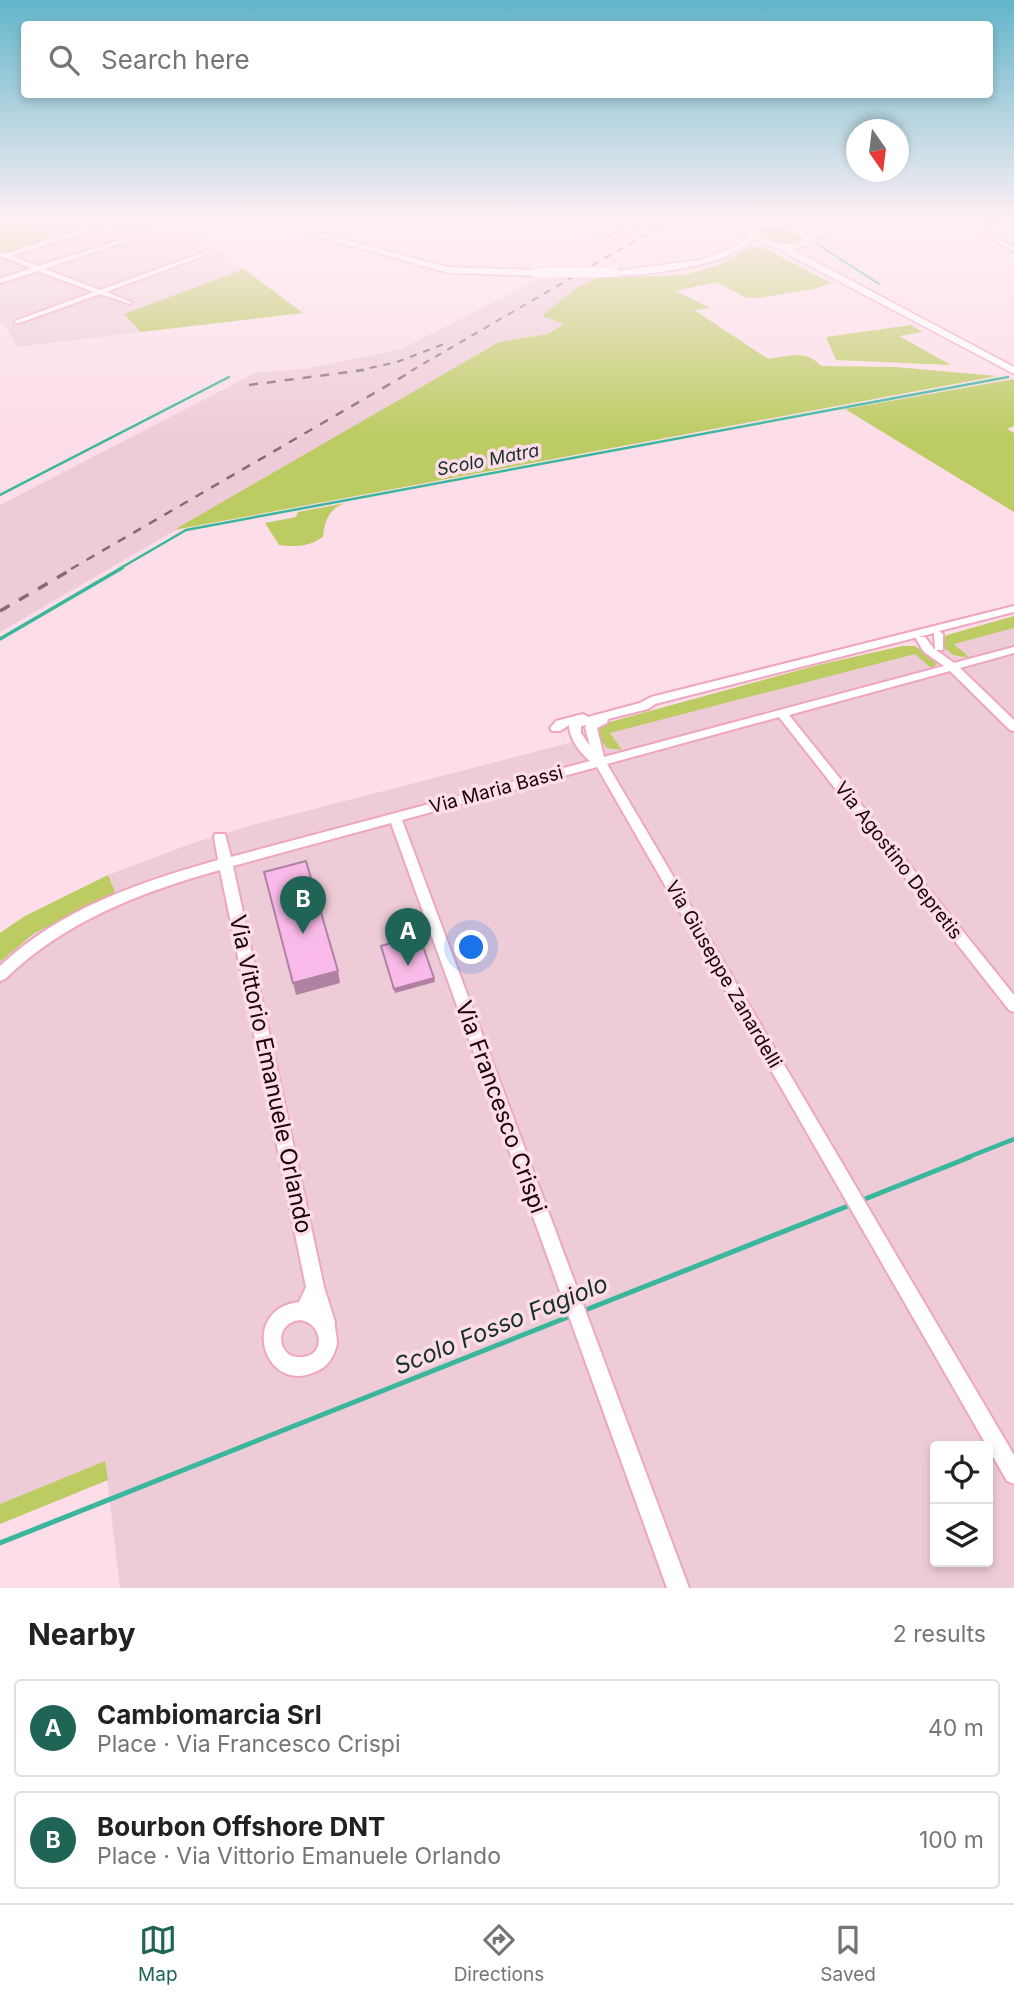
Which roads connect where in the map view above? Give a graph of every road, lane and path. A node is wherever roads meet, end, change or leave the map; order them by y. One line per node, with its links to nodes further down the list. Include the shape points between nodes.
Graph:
1 (99, 292): 3 (street); 4 (street)
2 (864, 292): 5 (main road)
3 (129, 303)
4 (18, 322)
5 (1014, 371)
6 (1014, 611): 7 (street); 8 (street)
7 (980, 617): 9 (street, via 920,635); 12 (street)
8 (938, 634): 9 (street); 11 (street)
9 (921, 639): 10 (street); 11 (street); 12 (street)
10 (906, 642): 11 (street); 14 (street)
11 (934, 649): 15 (street)
12 (849, 650): 14 (street)
13 (1014, 650): 15 (street, Via Maria Bassi)
14 (796, 665): 16 (street)
15 (953, 667): 18 (street, Via Maria Bassi); 19 (street)
16 (705, 688): 17 (street); 21 (street, via 594,724 591,734)
17 (651, 701): 20 (street, via 575,724); 20 (street, Via Giuseppe Zanardelli, via 560,723 556,728)
18 (783, 715): 21 (street, Via Maria Bassi); 26 (street, Via Agostino Depretis)
19 (1014, 727)
20 (575, 733): 21 (street, Via Giuseppe Zanardelli)
21 (599, 761): 22 (street, Via Maria Bassi); 27 (street, Via Giuseppe Zanardelli)
22 (395, 817): 24 (street, Via Maria Bassi); 33 (street, Via Francesco Crispi)
23 (220, 837): 24 (street)
24 (226, 861): 25 (street, Via Maria Bassi, via 85,913 46,935); 29 (street, Via Vittorio Emanuele Orlando)
25 (0, 975)
26 (1014, 1006)
27 (838, 1169): 28 (street, Via Giuseppe Zanardelli)
28 (867, 1221): 32 (street)
29 (315, 1287): 30 (street); 31 (street, Via Vittorio Emanuele Orlando)
30 (305, 1310): 31 (street, via 318,1314); 31 (street, via 288,1315 275,1330 273,1349 282,1363 299,1368 316,1360 327,1344)
31 (326, 1326)
32 (1014, 1474)
33 (678, 1588)

